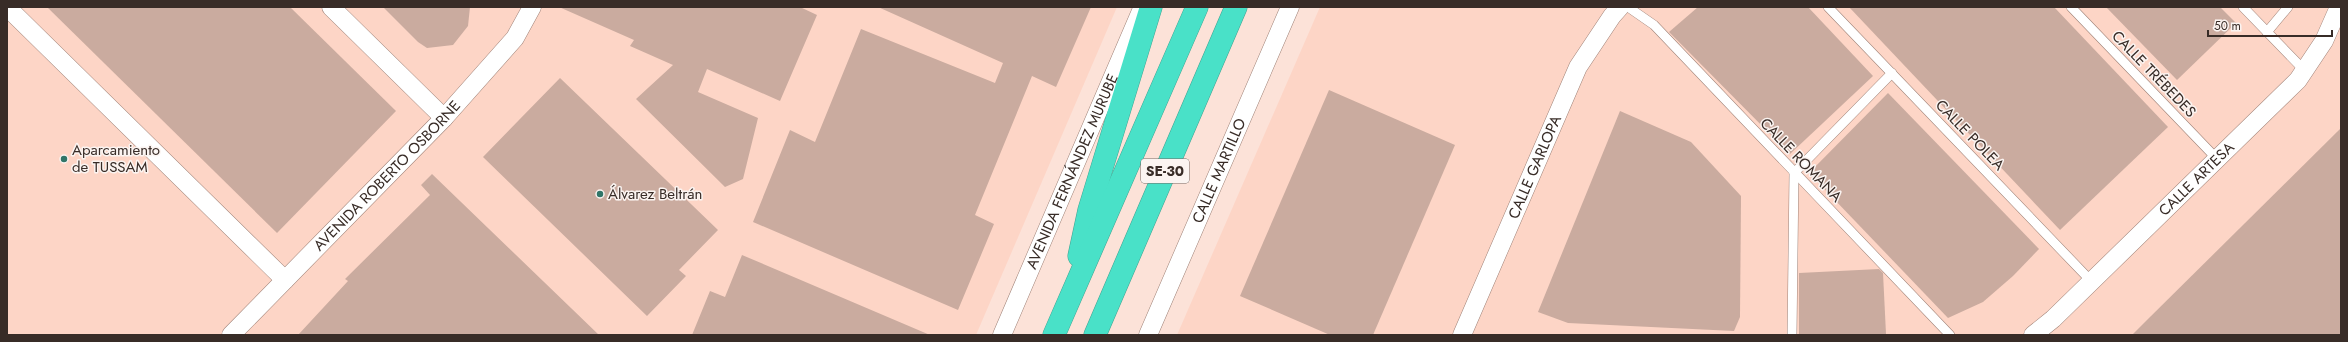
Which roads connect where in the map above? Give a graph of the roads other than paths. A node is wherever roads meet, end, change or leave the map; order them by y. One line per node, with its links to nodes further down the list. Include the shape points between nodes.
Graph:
1 (7, 7): 24 (street)
2 (331, 7): 21 (street)
3 (532, 7): 21 (street, AVENIDA ROBERTO OSBORNE, via 515,38)
4 (1143, 7): 29 (street, AVENIDA FERNÁNDEZ MURUBE)
5 (1152, 7): 26 (highway, via 1088,210)
6 (1197, 7): 26 (highway, SE-30)
7 (1236, 7): 18 (highway, SE-30)
8 (1240, 7): 18 (lane)
9 (1290, 7): 32 (street, CALLE MARTILLO)
10 (1620, 7): 27 (street, CALLE GARLOPA, via 1578,67)
11 (1628, 7): 23 (lane, CALLE ROMANA, via 1654,26)
12 (1828, 7): 20 (lane, CALLE POLEA)
13 (2071, 7): 22 (lane, CALLE TRÉBEDES)
14 (2242, 7): 17 (lane)
15 (2288, 7): 17 (lane)
16 (2339, 7): 19 (street, CALLE ARTESA, via 2324,41)
17 (2267, 32): 19 (lane)
18 (1223, 36): 31 (highway, SE-30)
19 (2304, 70): 22 (street, CALLE ARTESA, via 2298,80)
20 (1892, 73): 23 (lane); 25 (lane, CALLE POLEA)
21 (444, 118): 24 (street, AVENIDA ROBERTO OSBORNE)
22 (2216, 160): 25 (street, CALLE ARTESA)
23 (1794, 173): 34 (lane); 35 (lane, CALLE ROMANA)
24 (285, 280): 28 (street, AVENIDA ROBERTO OSBORNE)
25 (2092, 282): 36 (street, CALLE ARTESA)
26 (1069, 302): 30 (highway, SE-30)
27 (1470, 327): 33 (street, CALLE GARLOPA)
28 (231, 335)
29 (1002, 335)
30 (1054, 335)
31 (1095, 335)
32 (1148, 335)
33 (1462, 335)
34 (1792, 335)
35 (1950, 335)
36 (2033, 335)

